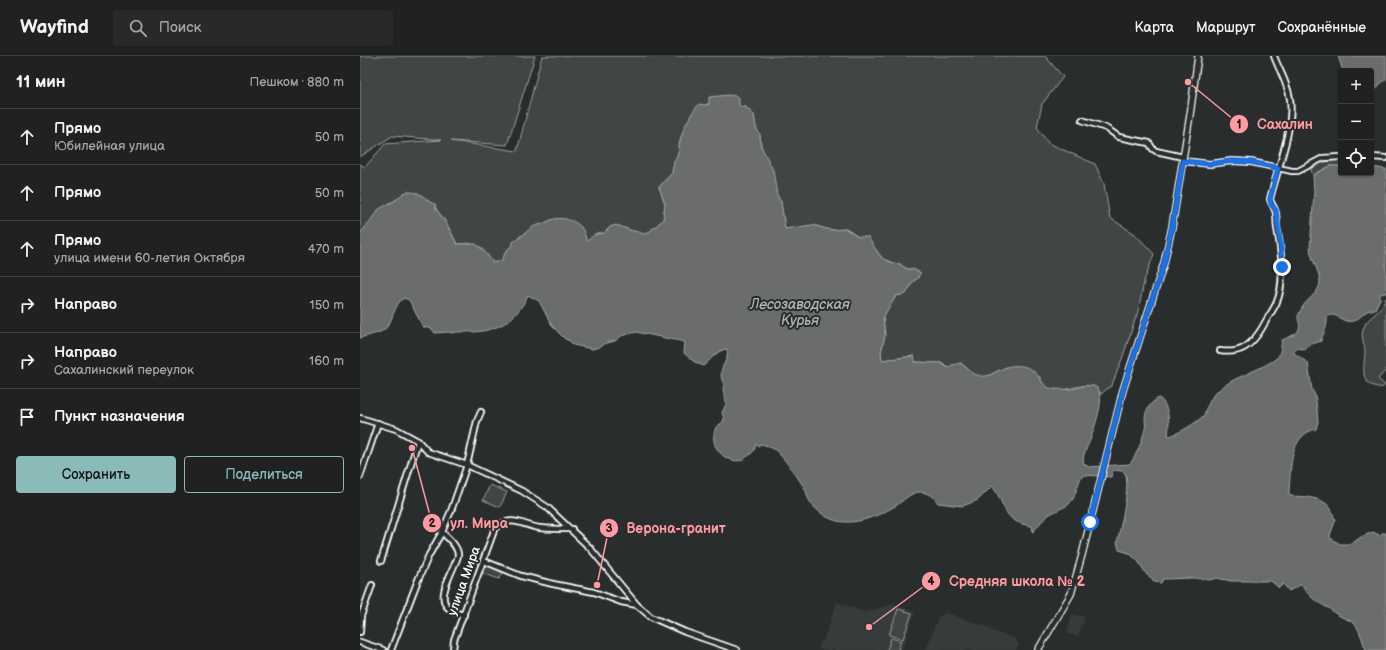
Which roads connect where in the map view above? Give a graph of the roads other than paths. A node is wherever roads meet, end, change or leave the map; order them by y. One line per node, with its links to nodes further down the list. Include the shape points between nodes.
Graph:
1 (1198, 56): 7 (main road)
2 (1274, 56): 8 (street, via 1290,99 1290,121)
3 (1082, 120): 7 (street, via 1106,128 1119,137 1149,143 1156,151)
4 (1338, 157): 8 (street, via 1323,158 1298,171)
5 (1374, 157): 6 (street)
6 (1386, 158)
7 (1183, 159): 8 (street, via 1210,164 1251,162); 31 (main road, via 1164,263 1123,390 1071,594)
8 (1278, 168): 9 (street, via 1270,199 1276,210 1282,267 1276,304 1258,334 1242,350)
9 (1220, 351)
10 (481, 412): 16 (street)
11 (360, 418): 12 (street)
12 (378, 423): 13 (street); 17 (street)
13 (418, 441): 14 (street); 15 (street)
14 (416, 449): 15 (street); 20 (street)
15 (428, 452): 16 (street)
16 (467, 465): 18 (street, via 547,506); 19 (street)
17 (360, 477)
18 (572, 529): 21 (street, улица Мира, via 539,528 511,521 501,523 495,528); 23 (street)
19 (442, 532): 24 (street, via 457,549 458,556 443,597 448,609); 28 (street, via 429,555)
20 (380, 561)
21 (484, 561): 23 (street, via 521,576 594,592); 24 (street, улица Мира)
22 (372, 585): 25 (street, via 361,616)
23 (638, 605): 30 (street, via 658,622)
24 (464, 615): 29 (street, улица Мира, via 454,640)
25 (360, 632)
26 (360, 642): 27 (street)
27 (383, 650)
28 (390, 650)
29 (453, 650)
30 (736, 650)
31 (1038, 650)

